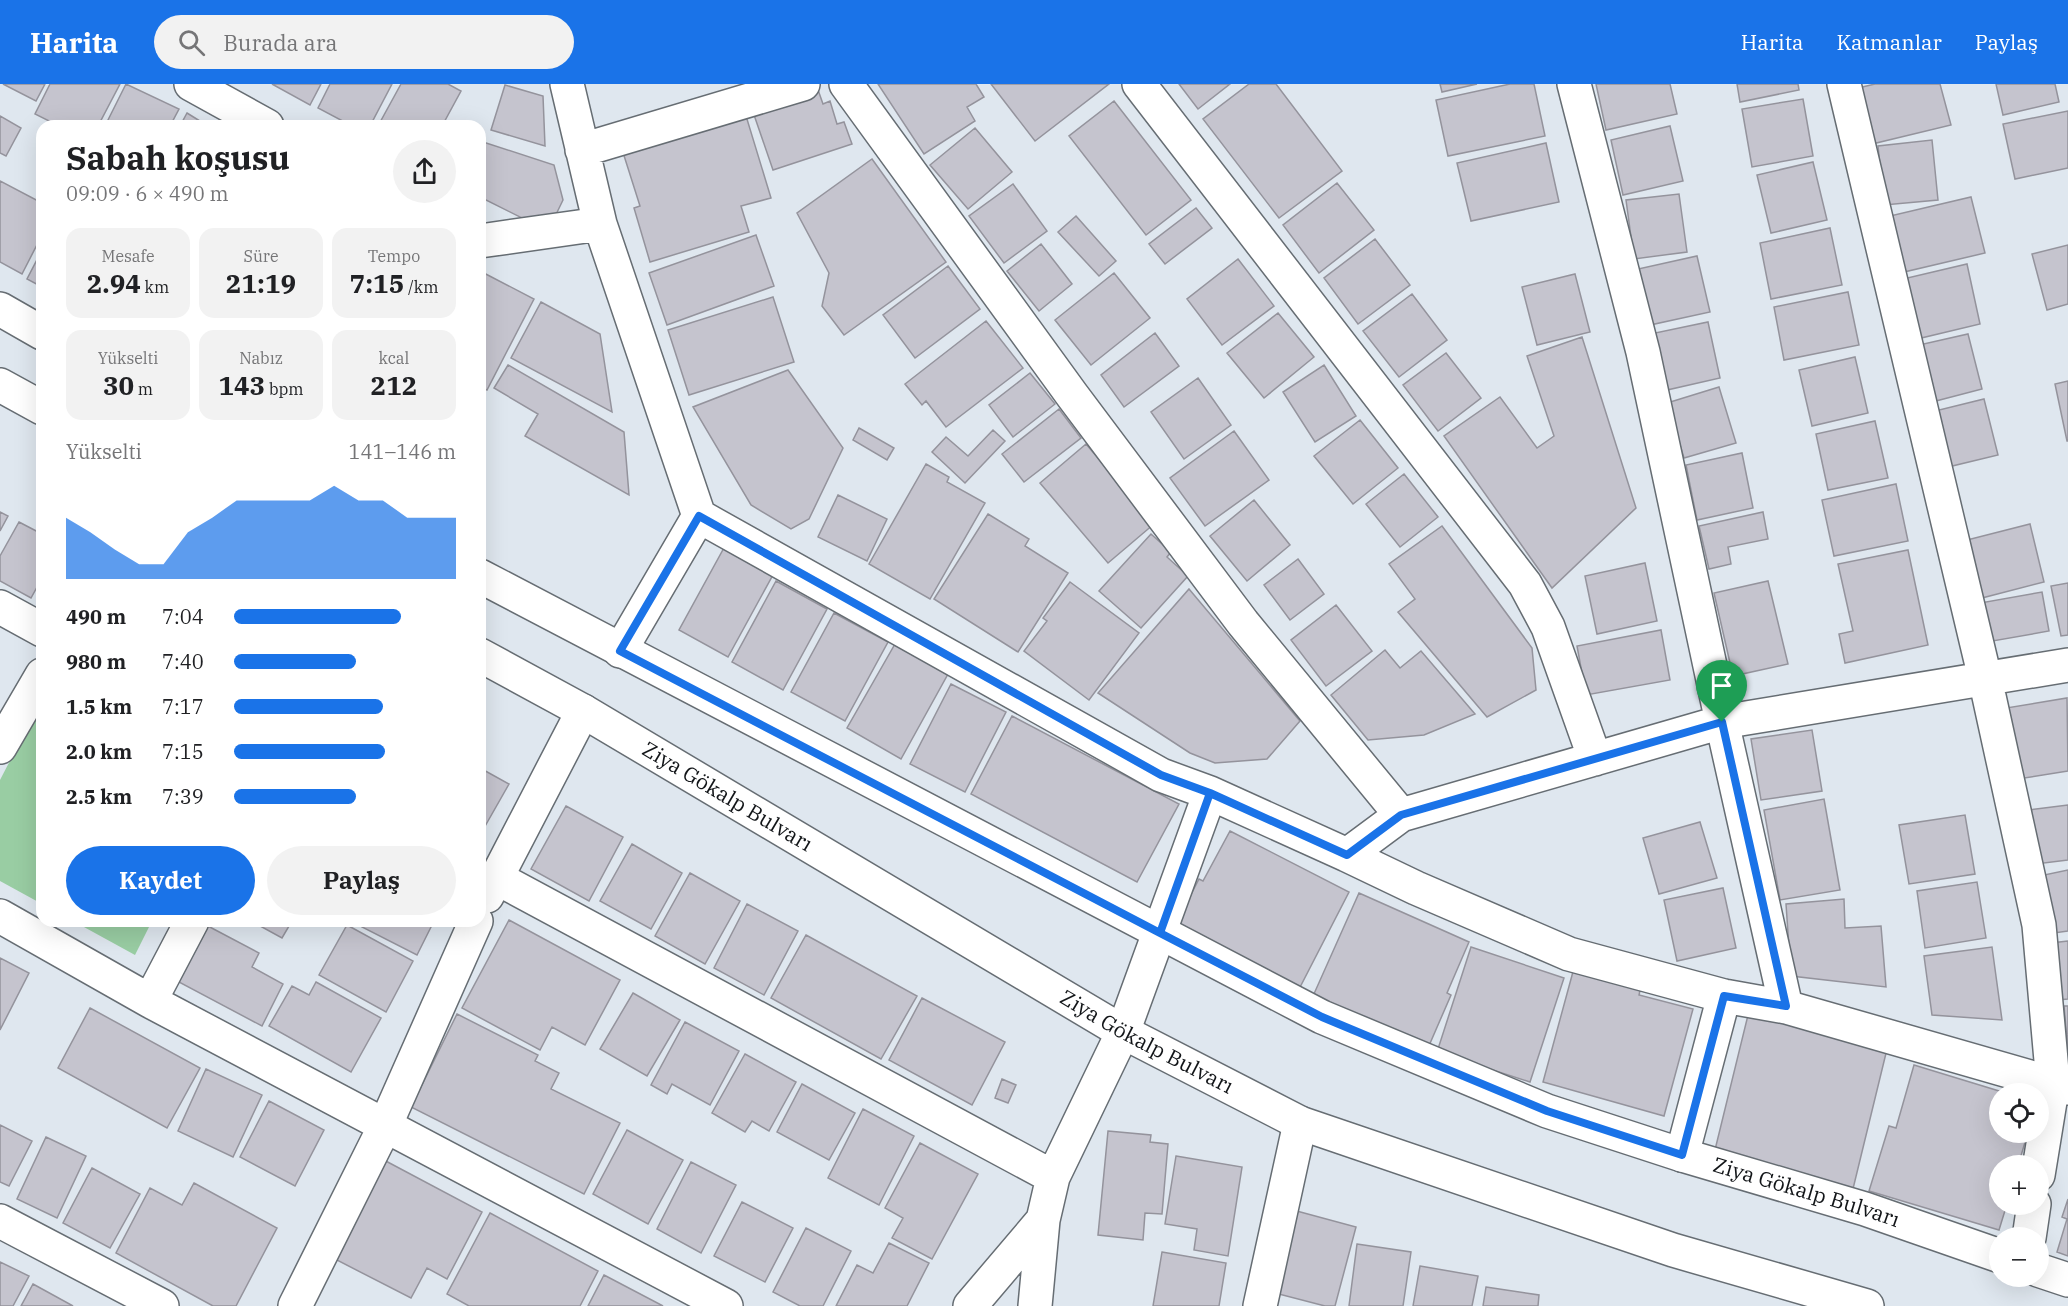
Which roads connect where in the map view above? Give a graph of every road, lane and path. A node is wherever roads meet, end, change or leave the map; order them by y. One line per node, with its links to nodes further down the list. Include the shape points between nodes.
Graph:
1 (190, 84): 8 (street)
2 (567, 84): 9 (street)
3 (803, 84): 9 (street)
4 (846, 84): 30 (street, via 1236,614)
5 (1139, 84): 28 (street, via 1526,584 1548,627)
6 (1574, 84): 26 (street, via 1643,352)
7 (1844, 84): 23 (street)
8 (256, 120)
9 (582, 150): 10 (street)
10 (600, 224): 11 (street); 16 (street)
11 (486, 240)
12 (0, 309): 13 (street)
13 (36, 330)
14 (0, 385): 15 (street)
15 (36, 405)
16 (699, 516): 20 (street); 29 (street, via 1161,775)
17 (486, 579): 20 (street, Ziya Gökalp Bulvarı)
18 (0, 607): 19 (street)
19 (36, 627)
20 (620, 651): 37 (street, Ziya Gökalp Bulvarı)
21 (486, 658): 25 (street, Ziya Gökalp Bulvarı)
22 (2068, 665): 23 (street)
23 (1985, 678): 26 (street); 42 (street, via 2039,925)
24 (36, 685): 27 (street)
25 (583, 711): 32 (street); 41 (street, Ziya Gökalp Bulvarı)
26 (1722, 722): 28 (street); 40 (street)
27 (0, 747)
28 (1594, 759): 30 (street)
29 (1210, 793): 31 (street); 37 (street)
30 (1401, 815): 31 (street)
31 (1347, 855): 38 (street, via 1569,954)
32 (495, 877): 33 (street); 47 (street)
33 (486, 898)
34 (0, 916): 39 (street)
35 (189, 927): 39 (street)
36 (473, 927): 44 (street)
37 (1160, 933): 41 (street); 45 (street, Ziya Gökalp Bulvarı, via 1322,1017 1547,1111)
38 (1724, 996): 40 (street); 45 (street)
39 (150, 1001): 44 (street)
40 (1786, 1006): 42 (street)
41 (1123, 1032): 43 (street, Ziya Gökalp Bulvarı); 47 (street)
42 (2060, 1086): 46 (street)
43 (1300, 1123): 58 (street); 59 (street, Ziya Gökalp Bulvarı, via 1673,1250)
44 (385, 1126): 54 (street); 55 (street)
45 (1682, 1155): 50 (street, Ziya Gökalp Bulvarı, via 1865,1209)
46 (2043, 1155)
47 (1053, 1177): 48 (street)
48 (1043, 1220): 56 (street); 57 (street)
49 (0, 1221): 53 (street)
50 (1989, 1252)
51 (2049, 1274): 52 (street)
52 (2068, 1280)
53 (162, 1306)
54 (295, 1306)
55 (726, 1306)
56 (970, 1306)
57 (1035, 1306)
58 (1260, 1306)
59 (1867, 1306)

